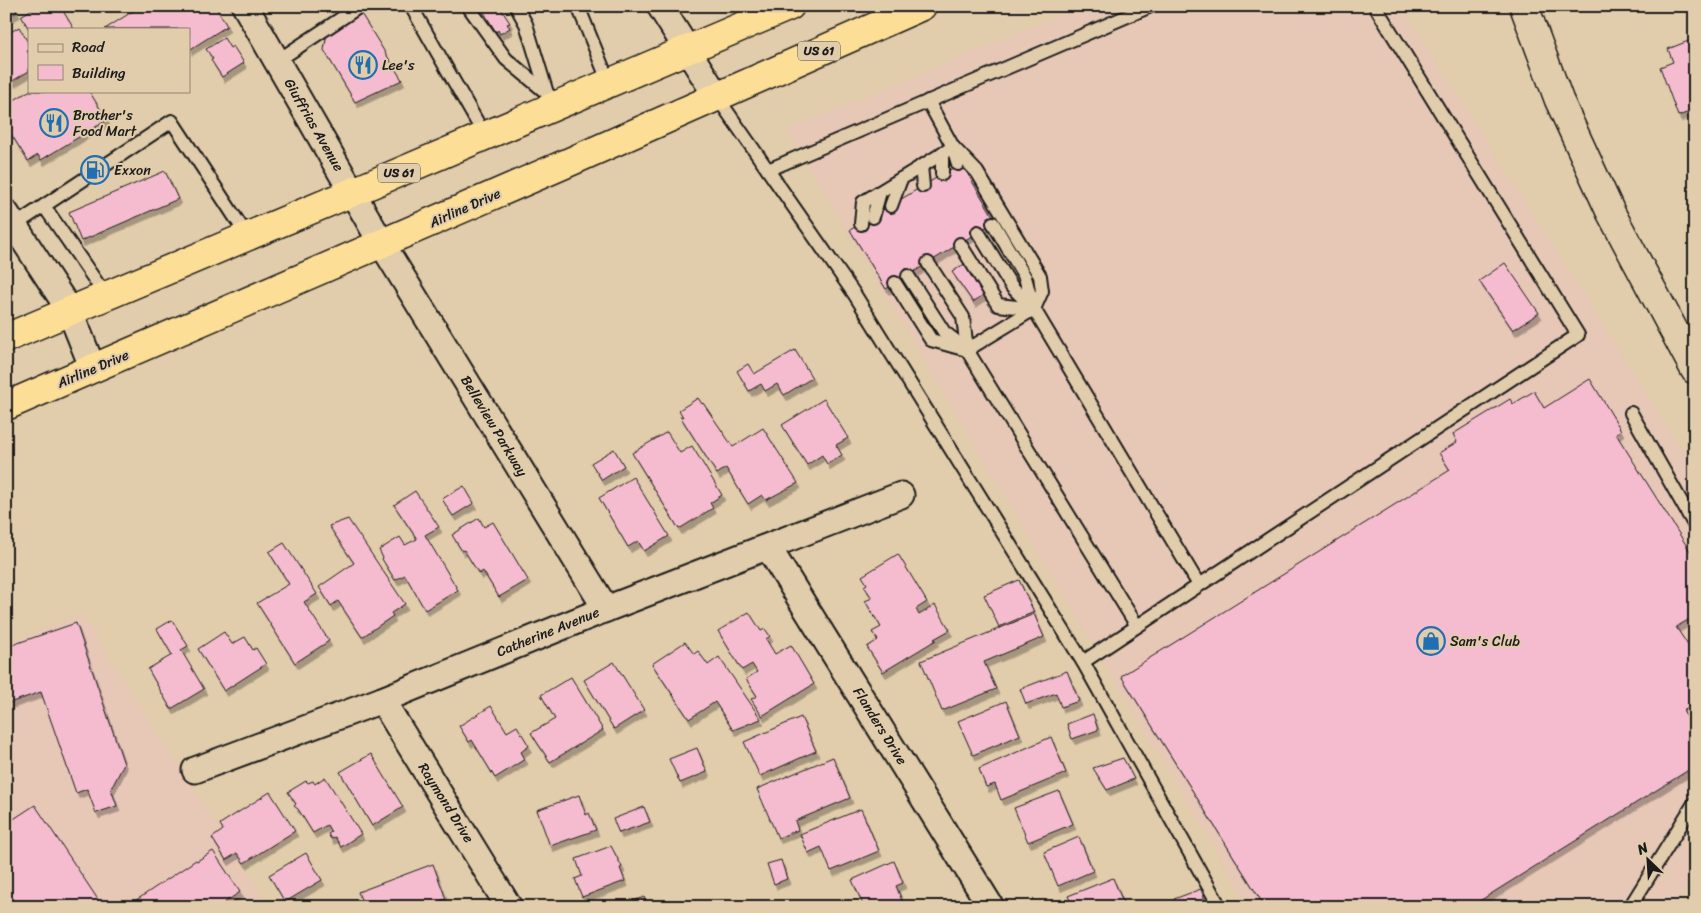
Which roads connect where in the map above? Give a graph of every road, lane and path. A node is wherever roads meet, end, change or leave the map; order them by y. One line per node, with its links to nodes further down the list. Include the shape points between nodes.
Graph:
1 (245, 6): 14 (street, Giuffrias Avenue)
2 (360, 6): 14 (lane)
3 (411, 6): 19 (lane)
4 (468, 6): 17 (lane, via 506,59)
5 (516, 6): 17 (lane, via 526,24)
6 (578, 6): 15 (lane)
7 (660, 6): 13 (street)
8 (922, 6): 16 (highway, Airline Drive / US 61)
9 (1151, 6): 18 (lane)
10 (1375, 6): 54 (lane, via 1578,335)
11 (1524, 6): 48 (street, via 1559,100 1611,212)
12 (782, 8): 13 (highway, US 61)
13 (688, 50): 15 (highway, US 61); 16 (street)
14 (276, 61): 27 (street, Giuffrias Avenue)
15 (609, 83): 17 (highway, US 61)
16 (717, 97): 23 (lane); 37 (highway, Airline Drive / US 61)
17 (553, 98): 19 (highway, US 61)
18 (928, 101): 20 (lane); 23 (lane)
19 (485, 136): 27 (highway, US 61)
20 (947, 150): 21 (lane); 22 (lane); 24 (lane); 43 (lane, via 977,172 1040,276 1042,292)
21 (958, 164)
22 (921, 166): 25 (lane); 26 (lane)
23 (768, 170): 57 (lane, via 855,295)
24 (942, 174)
25 (900, 179): 28 (lane); 30 (lane)
26 (923, 186)
27 (353, 192): 36 (highway, US 61); 37 (street, Giuffrias Avenue)
28 (880, 192): 31 (lane); 34 (lane, via 863,202)
29 (44, 206): 32 (lane); 36 (lane, via 172,121); 42 (lane)
30 (891, 206)
31 (873, 217)
32 (10, 219): 44 (street)
33 (993, 223): 43 (lane, via 1025,277)
34 (861, 224)
35 (978, 232): 43 (lane, via 1012,287)
36 (248, 236): 42 (highway, US 61)
37 (382, 244): 47 (highway, Airline Drive / US 61); 55 (street, Belleview Parkway)
38 (960, 244): 43 (lane, via 998,305)
39 (928, 263): 46 (lane, via 963,317)
40 (908, 276): 46 (lane, via 944,332)
41 (895, 283): 46 (lane, via 931,340)
42 (106, 296): 44 (highway, US 61)
43 (1034, 309): 46 (lane); 54 (lane)
44 (70, 311): 45 (highway, US 61); 47 (street)
45 (6, 338)
46 (967, 350): 56 (lane)
47 (93, 369): 49 (highway, Airline Drive / US 61)
48 (1695, 370)
49 (6, 406)
50 (1631, 413): 52 (lane)
51 (901, 495): 53 (street, Catherine Avenue)
52 (1695, 526)
53 (768, 547): 55 (street, Catherine Avenue); 62 (street, Flanders Drive)
54 (1199, 585): 56 (lane)
55 (606, 609): 58 (street, Catherine Avenue)
56 (1137, 626): 57 (lane)
57 (1083, 662): 63 (lane)
58 (382, 700): 59 (street, Catherine Avenue); 61 (street, Raymond Drive)
59 (195, 770)
60 (1695, 802): 64 (lane)
61 (509, 907)
62 (991, 907)
63 (1220, 907)
64 (1630, 907)

